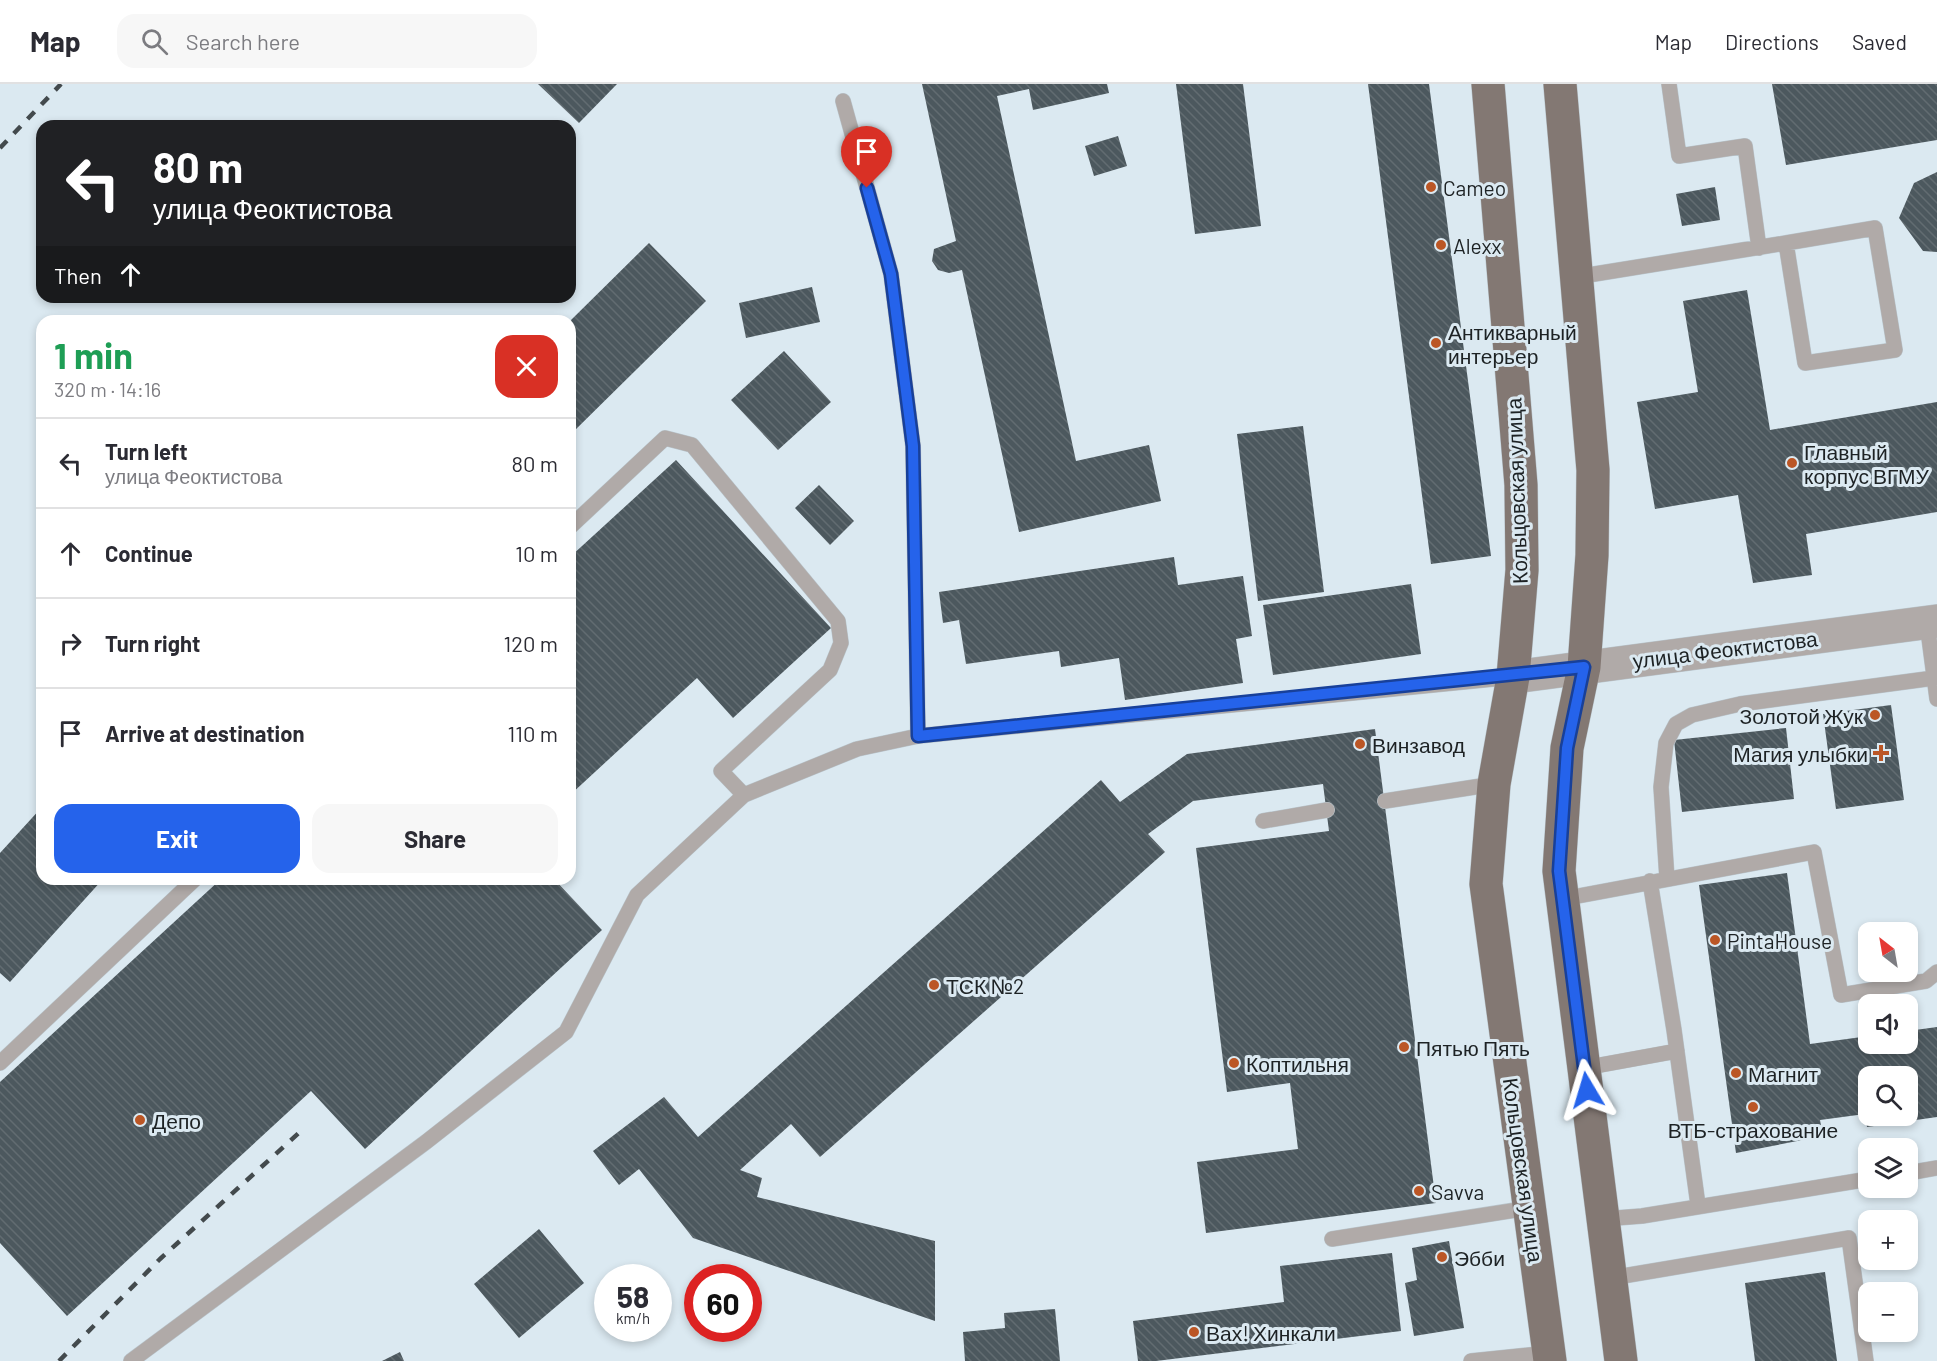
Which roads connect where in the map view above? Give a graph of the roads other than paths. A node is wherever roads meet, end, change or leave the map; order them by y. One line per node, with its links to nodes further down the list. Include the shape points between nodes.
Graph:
1 (1488, 84): 11 (main road, Кольцовская улица, via 1521,485 1522,570)
2 (1560, 84): 7 (main road)
3 (1669, 84): 6 (lane, via 1679,156 1745,146)
4 (843, 102): 14 (lane, via 891,274 913,446)
5 (1786, 243): 5 (lane, via 1875,228 1895,350 1804,363); 6 (lane)
6 (1759, 248): 7 (lane)
7 (1576, 277): 10 (main road, via 1593,470)
8 (576, 521): 16 (lane, via 665,438 692,445 838,621 841,643 830,670 721,771)
9 (1932, 622): 10 (street, улица Феоктистова); 12 (lane)
10 (1584, 667): 11 (street, улица Феоктистова); 23 (main road, via 1567,748 1559,871)
11 (1513, 676): 14 (lane); 15 (main road, Кольцовская улица)
12 (1934, 678): 13 (lane); 20 (lane, via 1740,704 1692,715 1676,724 1666,743 1661,787)
13 (1937, 699)
14 (918, 736): 16 (lane, via 856,749)
15 (1494, 784): 17 (lane); 32 (main road, Кольцовская улица, via 1486,884)
16 (744, 795): 37 (lane, via 637,895 566,1032 426,1142)
17 (1385, 801)
18 (1327, 810): 19 (lane)
19 (1263, 821)
20 (1667, 879): 21 (lane); 24 (lane, via 1814,852 1841,995 1926,981)
21 (1650, 881): 23 (lane); 25 (lane)
22 (189, 885): 26 (lane)
23 (1562, 899): 27 (main road)
24 (1937, 972)
25 (1677, 1051): 27 (lane); 31 (lane)
26 (0, 1062)
27 (1584, 1068): 33 (main road)
28 (1937, 1168): 29 (lane)
29 (1918, 1171)
30 (1858, 1181): 31 (lane)
31 (1698, 1205): 33 (lane)
32 (1529, 1208): 34 (lane); 36 (main road, Кольцовская улица)
33 (1603, 1219): 35 (main road)
34 (1332, 1239)
35 (1611, 1278): 39 (main road); 40 (lane, via 1849,1238)
36 (1549, 1357): 38 (lane)
37 (131, 1361)
38 (1471, 1361)
39 (1622, 1361)
40 (1866, 1361)

